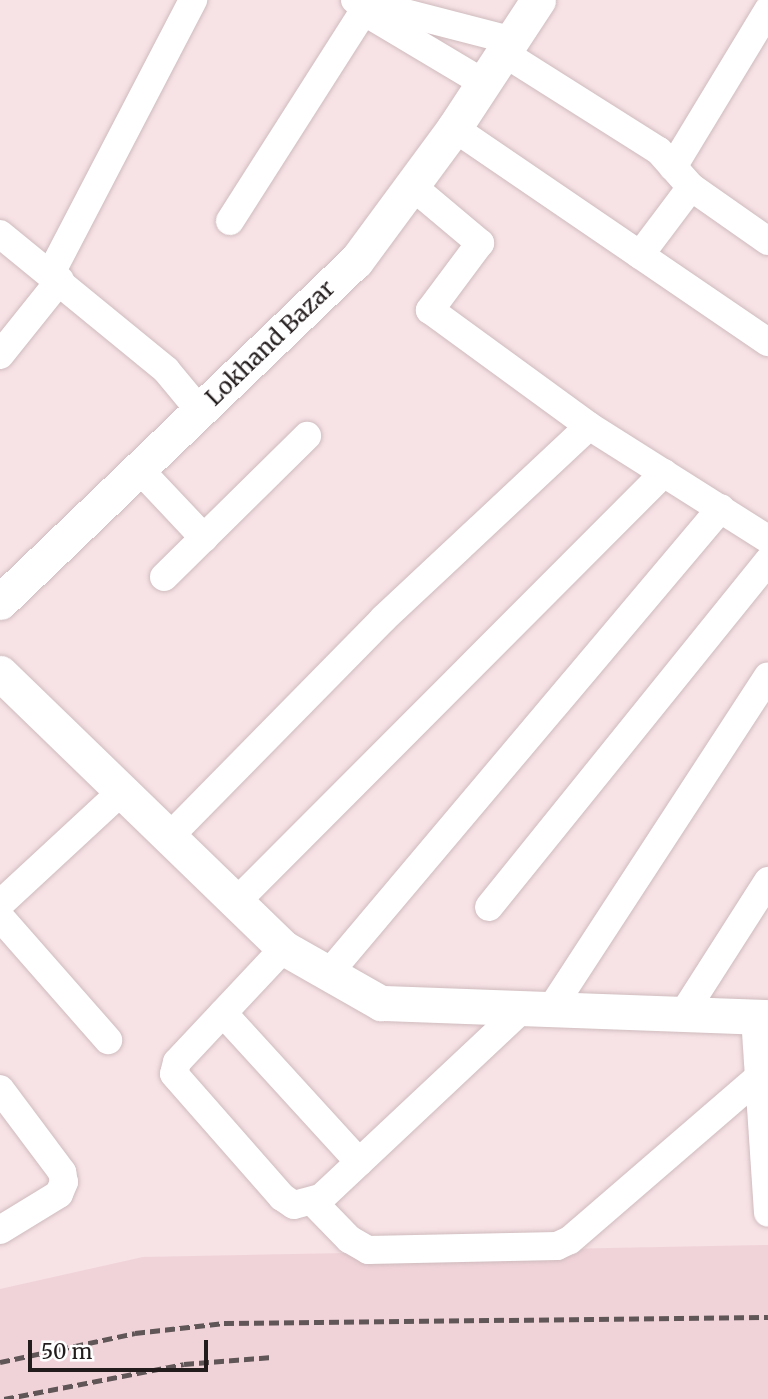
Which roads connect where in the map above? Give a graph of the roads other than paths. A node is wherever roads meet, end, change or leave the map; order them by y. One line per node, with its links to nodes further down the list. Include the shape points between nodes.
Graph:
1 (192, 0): 14 (street)
2 (538, 0): 5 (main road, Lokhand Bazar)
3 (355, 4): 5 (street); 6 (street); 10 (street)
4 (768, 10): 8 (street)
5 (509, 47): 6 (main road, Lokhand Bazar); 8 (street, via 659,151)
6 (484, 83): 7 (main road, Lokhand Bazar)
7 (454, 128): 9 (main road, Lokhand Bazar); 13 (street)
8 (682, 177): 12 (street); 13 (street)
9 (412, 186): 17 (main road, Lokhand Bazar, via 356,261); 18 (street, via 480,243 430,310)
10 (230, 221)
11 (0, 234): 14 (street)
12 (768, 241)
13 (640, 255): 15 (street)
14 (56, 277): 16 (street); 17 (street, via 166,370)
15 (768, 342)
16 (0, 355)
17 (200, 411): 20 (main road, Lokhand Bazar)
18 (589, 426): 21 (street); 31 (street, via 383,618)
19 (307, 436): 23 (street)
20 (139, 469): 23 (street); 27 (main road, Lokhand Bazar)
21 (664, 473): 22 (street); 33 (street)
22 (721, 508): 24 (street); 38 (street)
23 (204, 538): 26 (street)
24 (768, 539)
25 (768, 561): 35 (street)
26 (164, 577)
27 (0, 602)
28 (0, 673): 30 (main road)
29 (768, 676): 39 (street)
30 (122, 791): 31 (main road); 34 (street)
31 (169, 837): 33 (main road)
32 (768, 881): 41 (street)
33 (236, 902): 37 (main road)
34 (0, 904)
35 (489, 907)
36 (0, 917): 43 (street)
37 (284, 948): 38 (main road); 40 (street)
38 (329, 973): 39 (main road, via 382,1003)
39 (537, 1009): 41 (main road); 46 (street)
40 (223, 1013): 46 (street); 47 (street, via 177,1062 176,1078 282,1197 294,1205)
41 (682, 1014): 42 (main road)
42 (762, 1017): 44 (street)
43 (108, 1040)
44 (760, 1076): 47 (street, via 570,1240 557,1246 368,1250 349,1240); 48 (street)
45 (0, 1088): 49 (street, via 62,1172 64,1182 59,1194)
46 (359, 1162): 47 (street)
47 (313, 1202)
48 (768, 1213)
49 (0, 1230)

